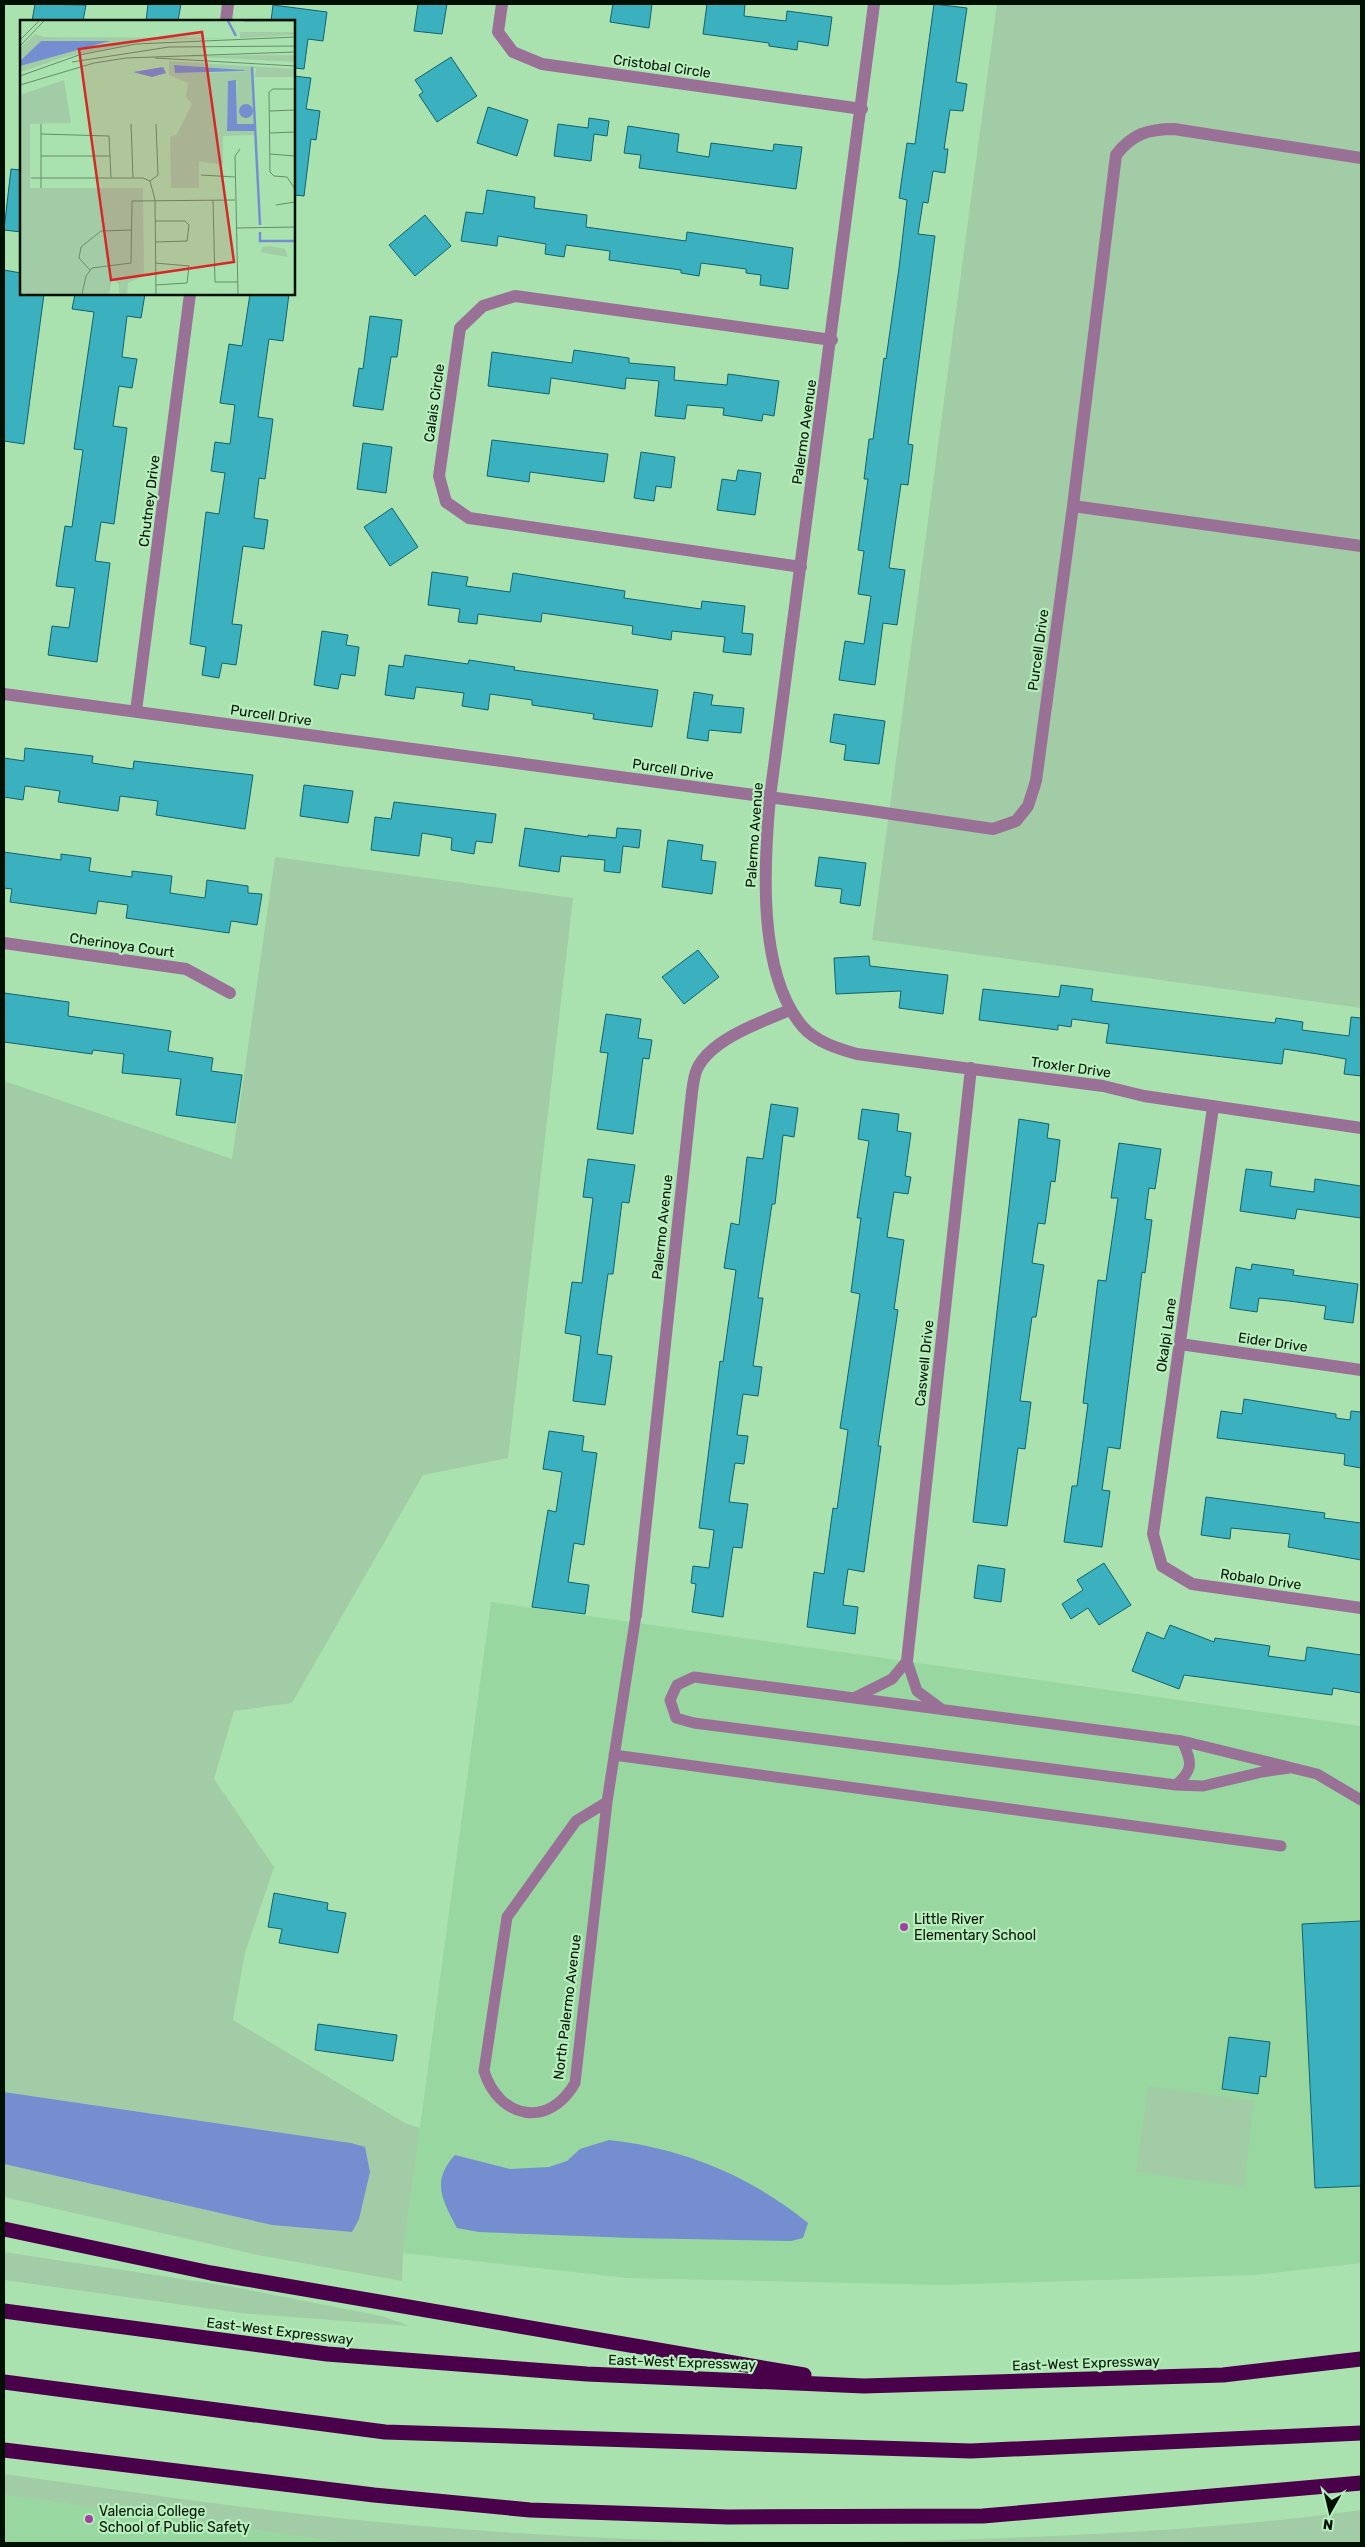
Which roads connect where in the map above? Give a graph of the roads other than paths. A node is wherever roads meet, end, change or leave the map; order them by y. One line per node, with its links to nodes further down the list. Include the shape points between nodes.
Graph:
1 (228, 4): 4 (street)
2 (502, 4): 5 (street, Cristobal Circle, via 498,32 513,52 542,64)
3 (874, 4): 5 (street, Palermo Avenue)
4 (226, 20)
5 (862, 109): 8 (street, Palermo Avenue)
6 (1361, 158): 9 (street, Purcell Drive, via 1174,129 1153,129 1137,134 1125,143 1116,155 1113,169)
7 (190, 295): 13 (street, Chutney Drive)
8 (832, 340): 11 (street, Palermo Avenue); 11 (street, Calais Circle, via 515,296 483,306 460,328 439,476 446,502 469,518)
9 (1073, 506): 10 (street); 14 (street, Purcell Drive, via 1036,781 1028,806 1016,820 993,829)
10 (1361, 546)
11 (801, 567): 14 (street, Palermo Avenue)
12 (4, 694): 13 (street, Purcell Drive)
13 (136, 711): 14 (street, Purcell Drive)
14 (770, 797): 17 (street, Palermo Avenue, via 765,893 771,948)
15 (4, 943): 16 (street, Cherinoya Court, via 186,969)
16 (230, 994)
17 (790, 1010): 18 (street, Troxler Drive, via 804,1029 838,1049); 25 (street, Palermo Avenue, via 741,1031 711,1050 697,1069)
18 (971, 1068): 19 (street, Troxler Drive, via 1102,1086); 26 (street, Caswell Drive)
19 (1213, 1107): 20 (street, Troxler Drive); 21 (street, Okalpi Lane)
20 (1361, 1128)
21 (1180, 1344): 22 (street, Eider Drive); 23 (street, Okalpi Lane, via 1153,1534)
22 (1361, 1370)
23 (1162, 1566): 24 (street, Robalo Drive, via 1192,1584)
24 (1361, 1608)
25 (636, 1615): 30 (lane, North Palermo Avenue)
26 (907, 1661): 27 (lane, via 892,1679); 28 (lane, via 917,1691)
27 (855, 1698): 28 (lane); 32 (lane, via 694,1677 677,1684 670,1700 676,1718 694,1723)
28 (942, 1710): 29 (lane)
29 (1182, 1742): 31 (lane); 32 (lane, via 1191,1758 1188,1774)
30 (614, 1755): 34 (lane, North Palermo Avenue); 35 (lane)
31 (1289, 1768): 32 (lane, via 1203,1786); 33 (lane, via 1316,1774)
32 (1176, 1785)
33 (1361, 1800)
34 (607, 1802): 34 (lane, North Palermo Avenue, via 576,1821 507,1918 484,2071 495,2096 510,2108 525,2112 545,2111 563,2100 575,2084)
35 (1281, 1846)
36 (4, 2229): 40 (highway, via 211,2273)
37 (4, 2311): 40 (highway, East-West Expressway, via 327,2354 587,2374)
38 (1361, 2359): 40 (highway, East-West Expressway, via 1223,2375)
39 (4, 2382): 41 (highway, via 395,2433 972,2451)
40 (864, 2386)
41 (1361, 2433)
42 (4, 2450): 43 (highway, via 365,2494 521,2509 728,2517 983,2516)
43 (1361, 2483)

